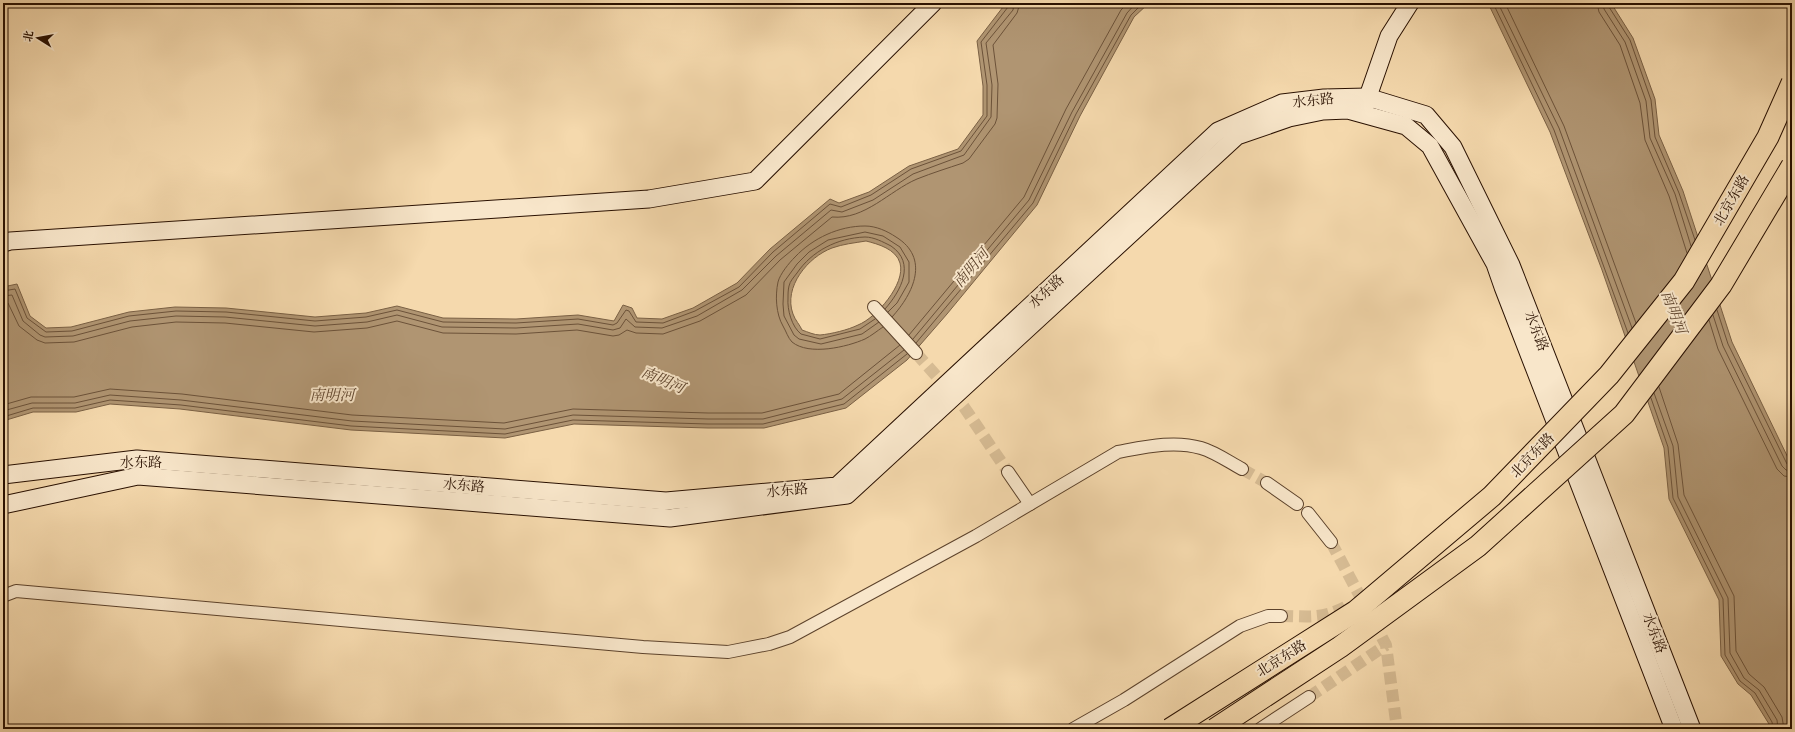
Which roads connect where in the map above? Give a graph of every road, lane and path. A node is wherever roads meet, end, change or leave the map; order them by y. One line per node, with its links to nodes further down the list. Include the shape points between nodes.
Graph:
1 (933, 3): 6 (main road, via 755,181 649,199)
2 (1410, 3): 4 (main road, via 1389,36)
3 (1792, 83): 22 (highway, 北京东路, bridge, via 1768,137 1684,280 1609,375 1492,496 1356,611)
4 (1365, 105): 11 (main road, 水东路, via 1324,98 1282,104 1218,131 837,486 666,501 137,459); 15 (main road, 水东路, via 1348,110 1323,111 1289,118 1237,136 847,495 670,518 138,476); 25 (main road, 水东路, via 1406,126 1430,146 1495,264); 26 (main road, 水东路, via 1426,115 1453,147 1511,265)
5 (1792, 166): 23 (highway, 北京东路, bridge, via 1721,285 1624,414 1478,546 1340,647)
6 (3, 243)
7 (874, 306): 8 (street)
8 (916, 353)
9 (1242, 469): 13 (street, via 1202,448 1177,444 1144,447 1118,452)
10 (1008, 472): 13 (street)
11 (3, 475)
12 (1267, 483): 14 (street)
13 (1030, 504): 18 (street, via 790,637 728,652 643,647 16,591)
14 (1297, 504)
15 (3, 505)
16 (1308, 513): 17 (street)
17 (1330, 542)
18 (3, 596)
19 (1281, 616): 21 (street, via 1268,616 1240,626)
20 (1309, 697): 24 (street)
21 (1074, 729)
22 (1170, 729)
23 (1215, 729)
24 (1260, 729)
25 (1674, 729)
26 (1692, 729)

